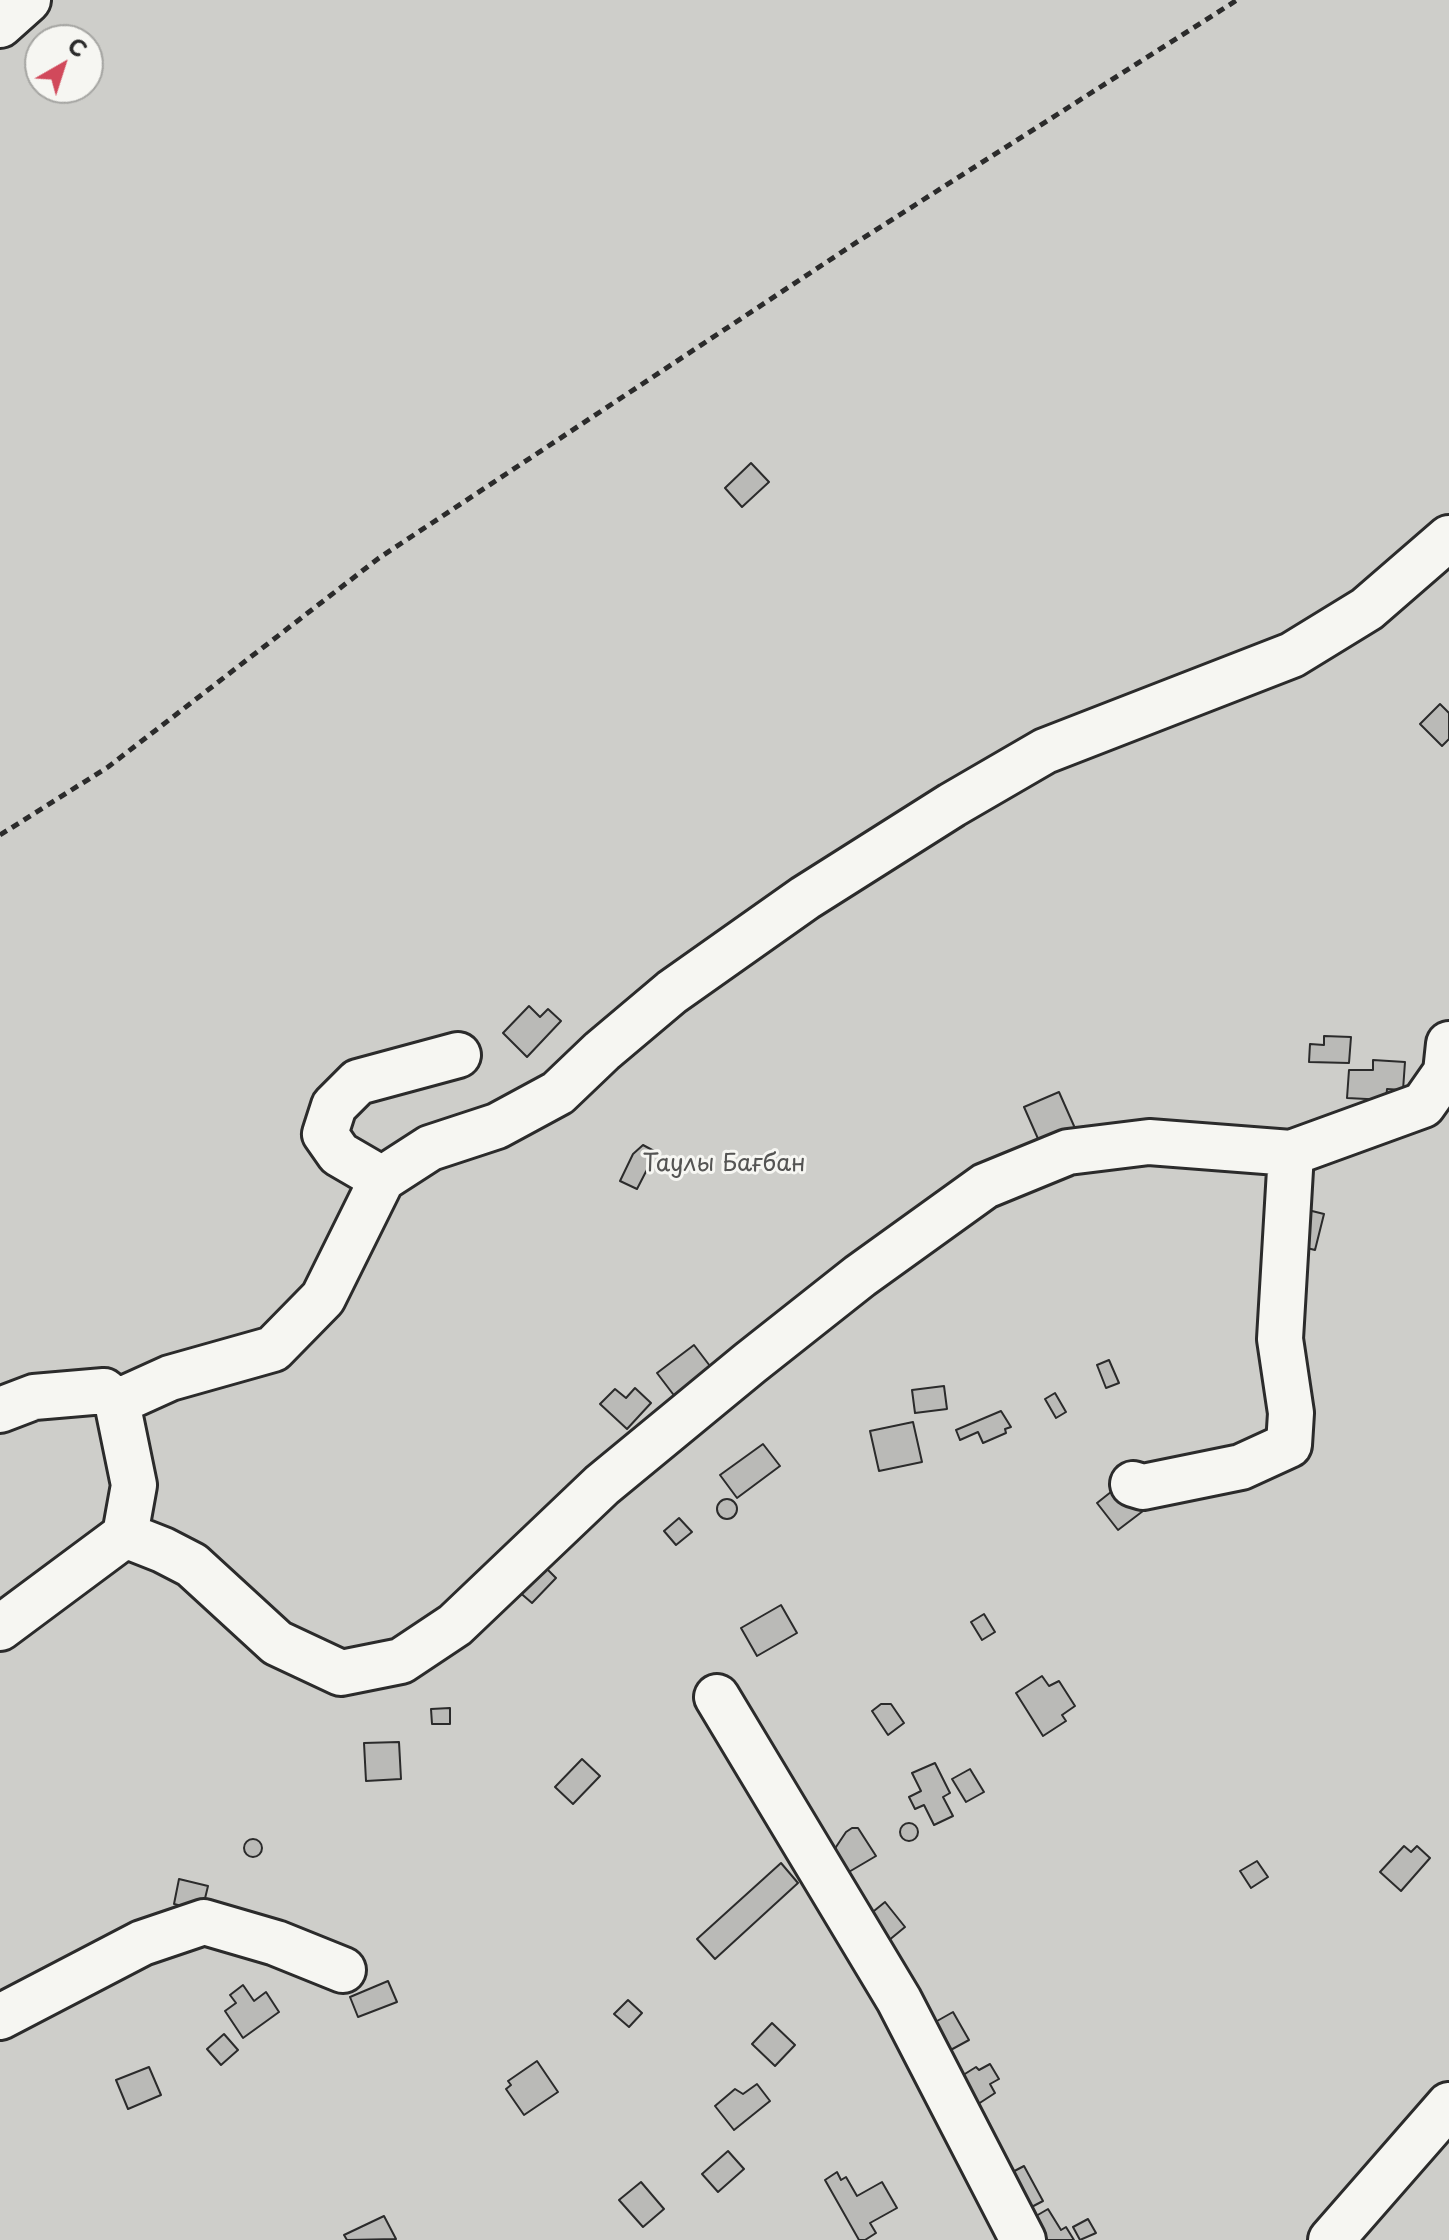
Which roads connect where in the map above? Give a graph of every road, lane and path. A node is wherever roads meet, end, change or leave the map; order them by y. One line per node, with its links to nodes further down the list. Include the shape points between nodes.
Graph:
1 (28, 0): 3 (street)
2 (1237, 0): 5 (path, via 860,240 379,558 108,767)
3 (0, 25)
4 (1449, 538): 9 (street, via 1367,609 1292,655 1045,751 952,805 805,898 672,992 558,1093 497,1126 430,1148)
5 (0, 835)
6 (1449, 1044): 8 (street, via 1446,1072 1423,1105)
7 (458, 1055): 9 (street, via 358,1082 334,1106 325,1134 339,1154)
8 (1291, 1153): 12 (street, via 1280,1339 1291,1413 1289,1445 1241,1467 1143,1487); 13 (street, via 1149,1142 1068,1152 985,1186 750,1363 602,1485 455,1625 401,1661 341,1673 277,1643 192,1565)
9 (382, 1179): 10 (street, via 323,1298 273,1349 170,1378)
10 (117, 1402): 11 (street, via 104,1391 34,1397); 13 (street, via 134,1485)
11 (0, 1410)
12 (1133, 1484)
13 (125, 1535): 14 (street)
14 (0, 1628)
15 (717, 1697): 19 (street, via 899,2000)
16 (343, 1970): 17 (street, via 204,1922 142,1943)
17 (0, 2017)
18 (1449, 2105): 20 (street)
19 (1023, 2240)
20 (1331, 2240)

